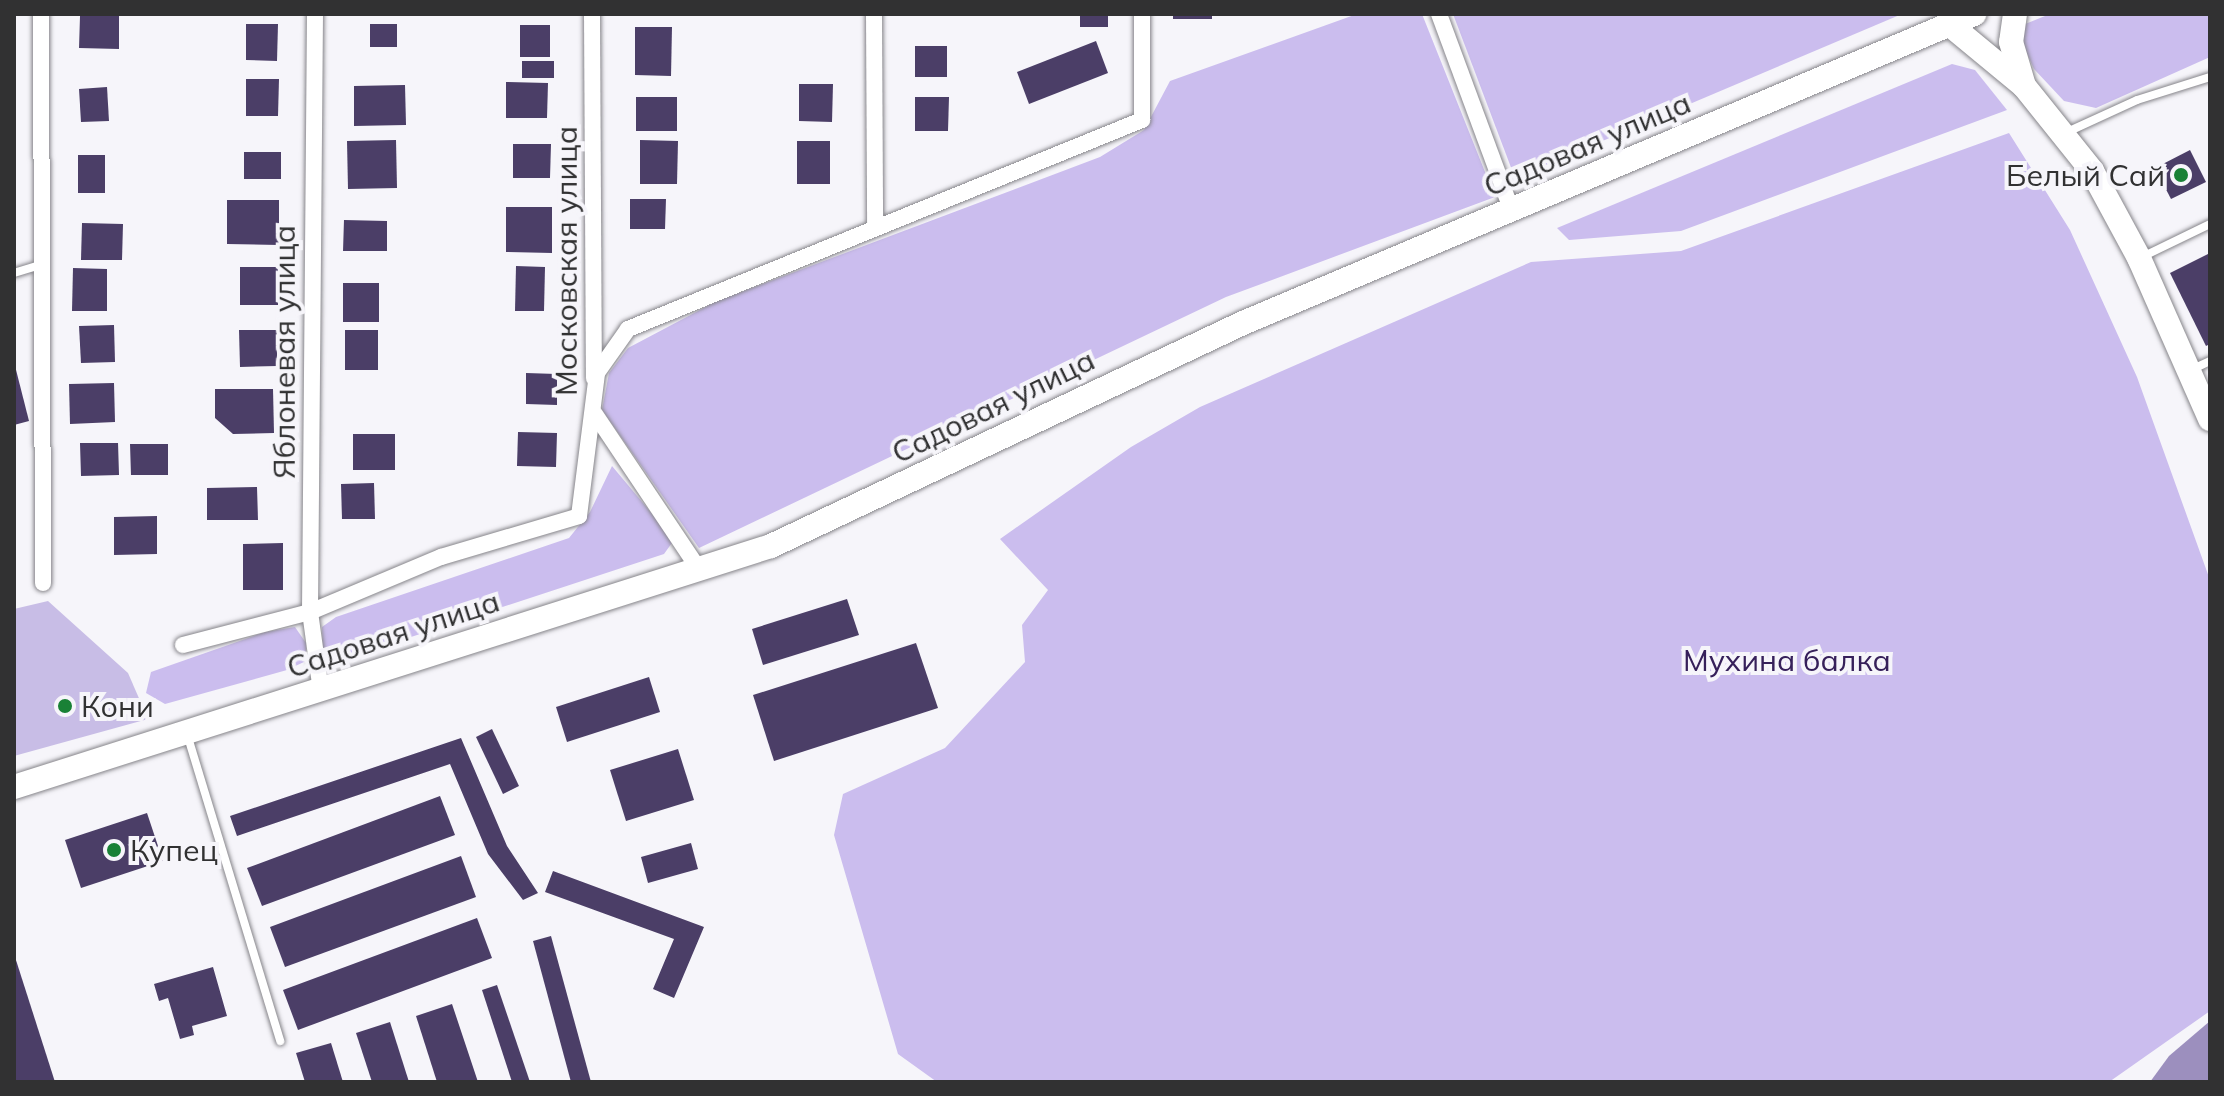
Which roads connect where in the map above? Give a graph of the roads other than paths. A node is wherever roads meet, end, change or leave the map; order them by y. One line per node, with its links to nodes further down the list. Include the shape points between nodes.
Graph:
1 (41, 14): 17 (street)
2 (315, 14): 24 (street, Яблоневая улица)
3 (592, 14): 21 (street, Московская улица)
4 (874, 14): 15 (street)
5 (1142, 14): 15 (street, via 1142,120)
6 (1439, 14): 13 (street)
7 (1974, 14): 9 (main road, Садовая улица)
8 (2015, 14): 11 (main road, via 2011,42)
9 (1949, 24): 11 (main road); 13 (main road, Садовая улица)
10 (2210, 77): 12 (lane, via 2137,100)
11 (2024, 86): 12 (main road)
12 (2065, 133): 16 (main road)
13 (1512, 211): 22 (main road, Садовая улица, via 1243,323 839,516)
14 (2210, 224): 16 (lane)
15 (875, 225): 21 (street, via 628,329 597,373)
16 (2139, 258): 19 (main road)
17 (41, 265): 18 (lane); 23 (street)
18 (14, 273)
19 (2200, 366): 20 (main road)
20 (2210, 419)
21 (595, 420): 22 (street, Московская улица); 24 (street, via 579,516 441,557)
22 (700, 571): 26 (main road, Садовая улица)
23 (43, 583)
24 (310, 612): 25 (street); 26 (street, Яблоневая улица)
25 (183, 645)
26 (321, 691): 27 (main road, Садовая улица)
27 (187, 733): 28 (main road, Садовая улица); 29 (lane)
28 (14, 787)
29 (280, 1041)

